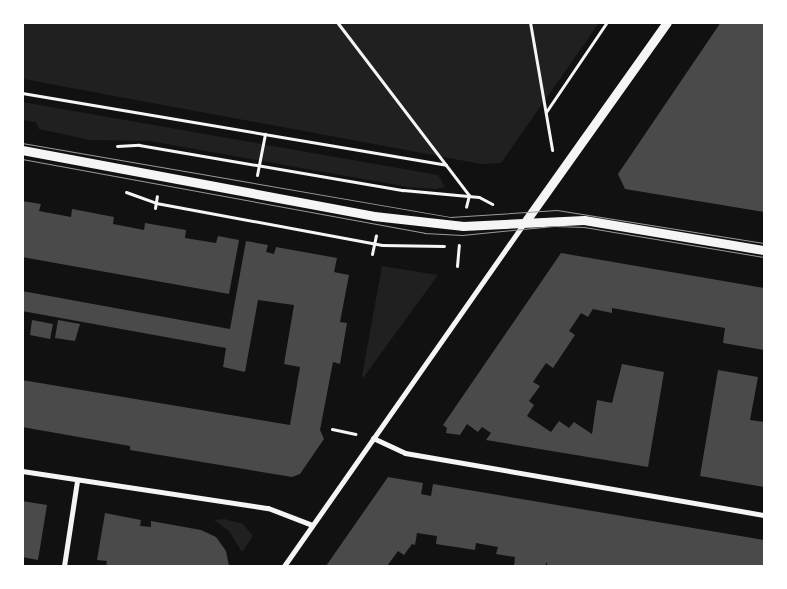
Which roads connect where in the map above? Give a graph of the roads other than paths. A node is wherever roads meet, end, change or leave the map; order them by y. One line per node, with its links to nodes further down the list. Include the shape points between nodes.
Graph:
1 (667, 22): 3 (street)
2 (22, 150): 3 (street, via 374,216 463,226)
3 (525, 222): 4 (street, via 584,220); 5 (street)
4 (764, 250)
5 (373, 438): 8 (street, via 405,453); 9 (street)
6 (22, 471): 7 (street)
7 (76, 481): 9 (street, via 108,482 268,508); 10 (street)
8 (764, 515)
9 (312, 525): 11 (street)
10 (64, 566)
11 (284, 566)

